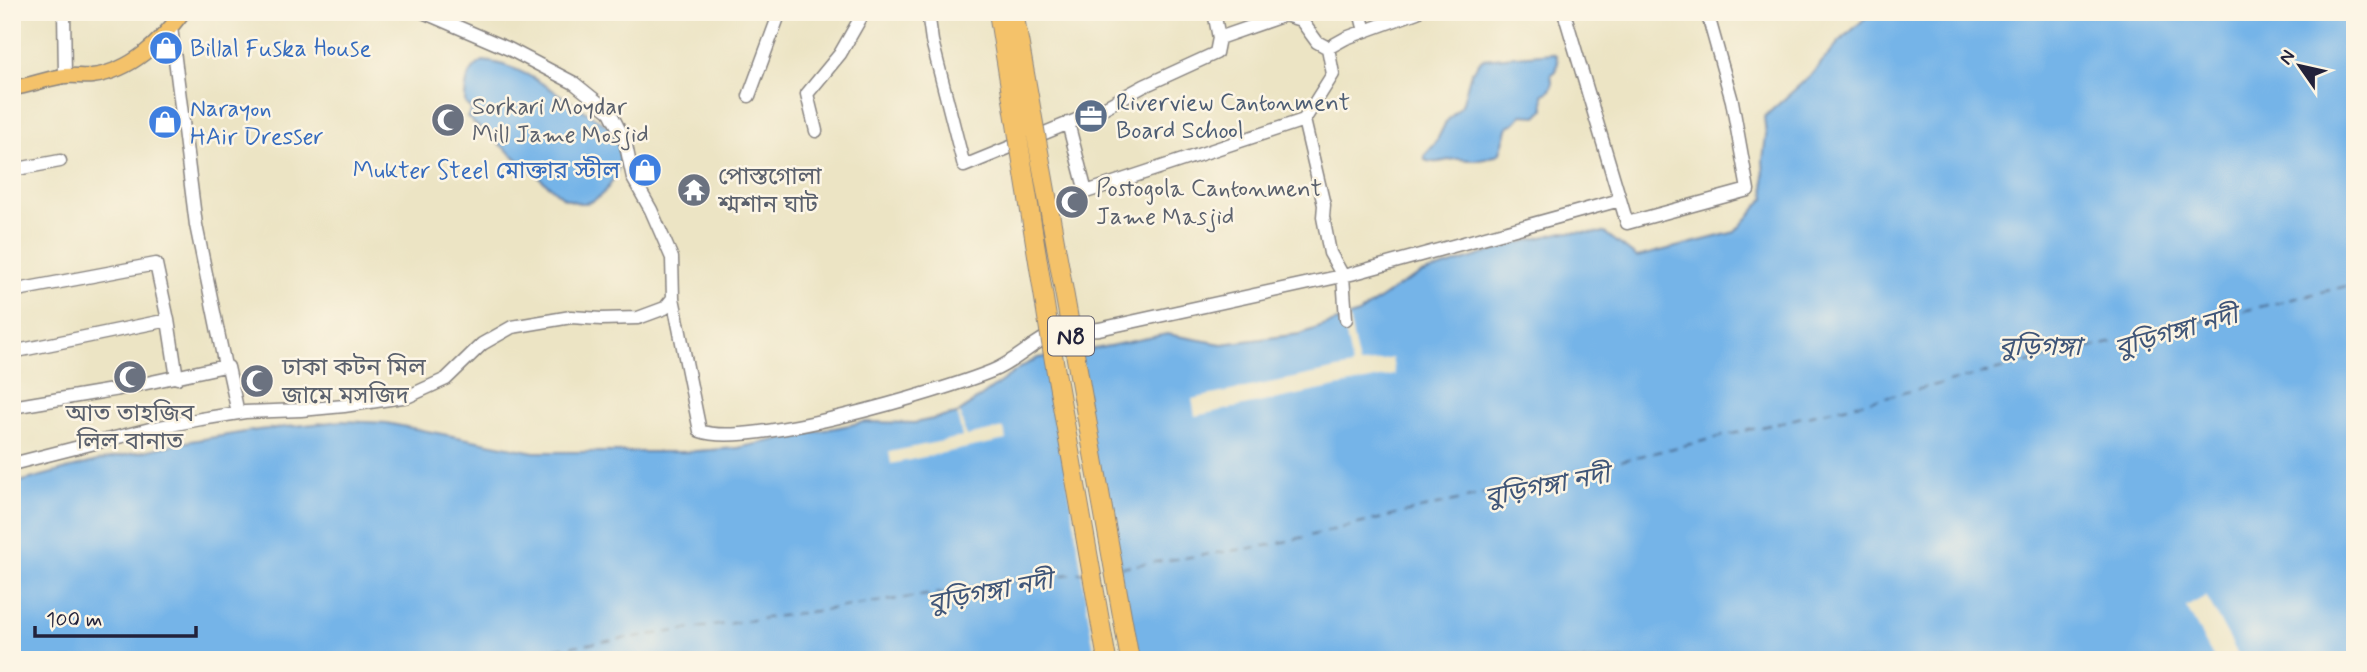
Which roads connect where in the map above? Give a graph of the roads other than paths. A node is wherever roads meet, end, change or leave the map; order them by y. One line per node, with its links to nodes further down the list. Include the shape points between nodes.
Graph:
1 (64, 12): 18 (street)
2 (183, 12): 14 (main road)
3 (423, 12): 29 (street, via 574,83 610,112 625,141 633,178 672,258)
4 (780, 12): 20 (street)
5 (863, 12): 23 (street, via 840,54 807,94)
6 (928, 12): 22 (street, via 964,166)
7 (998, 12): 38 (highway, N8, bridge)
8 (1014, 12): 39 (highway, N8, bridge)
9 (1214, 12): 16 (street)
10 (1360, 12): 15 (street)
11 (1417, 12): 15 (street)
12 (1564, 12): 26 (street)
13 (1707, 12): 26 (street, via 1732,101 1748,190 1627,223)
14 (171, 27): 18 (main road, via 135,60 114,72); 33 (street, via 196,225)
15 (1365, 32): 17 (street)
16 (1219, 38): 17 (street, via 1285,15 1301,20 1317,42); 22 (street, via 1216,53)
17 (1328, 48): 21 (street, via 1333,74)
18 (65, 76): 19 (main road)
19 (12, 89)
20 (750, 96)
21 (1304, 121): 22 (street, via 1086,192); 27 (street, via 1330,253)
22 (1068, 123)
23 (816, 131)
24 (60, 161): 25 (street)
25 (12, 170)
26 (1620, 200): 27 (street)
27 (1343, 276): 29 (street, via 1099,329 1058,331 994,370 897,402 811,422 712,436 701,431); 30 (street)
28 (12, 291): 31 (street, via 156,264)
29 (673, 298): 36 (street, via 665,307 638,318 571,317 512,327 482,344 446,379 409,396)
30 (1346, 319)
31 (168, 320): 32 (street); 34 (street)
32 (12, 352)
33 (225, 366): 34 (street); 36 (street)
34 (177, 377): 35 (street)
35 (12, 407)
36 (238, 413): 37 (street, via 150,429)
37 (12, 464)
38 (1107, 660)
39 (1130, 660)

